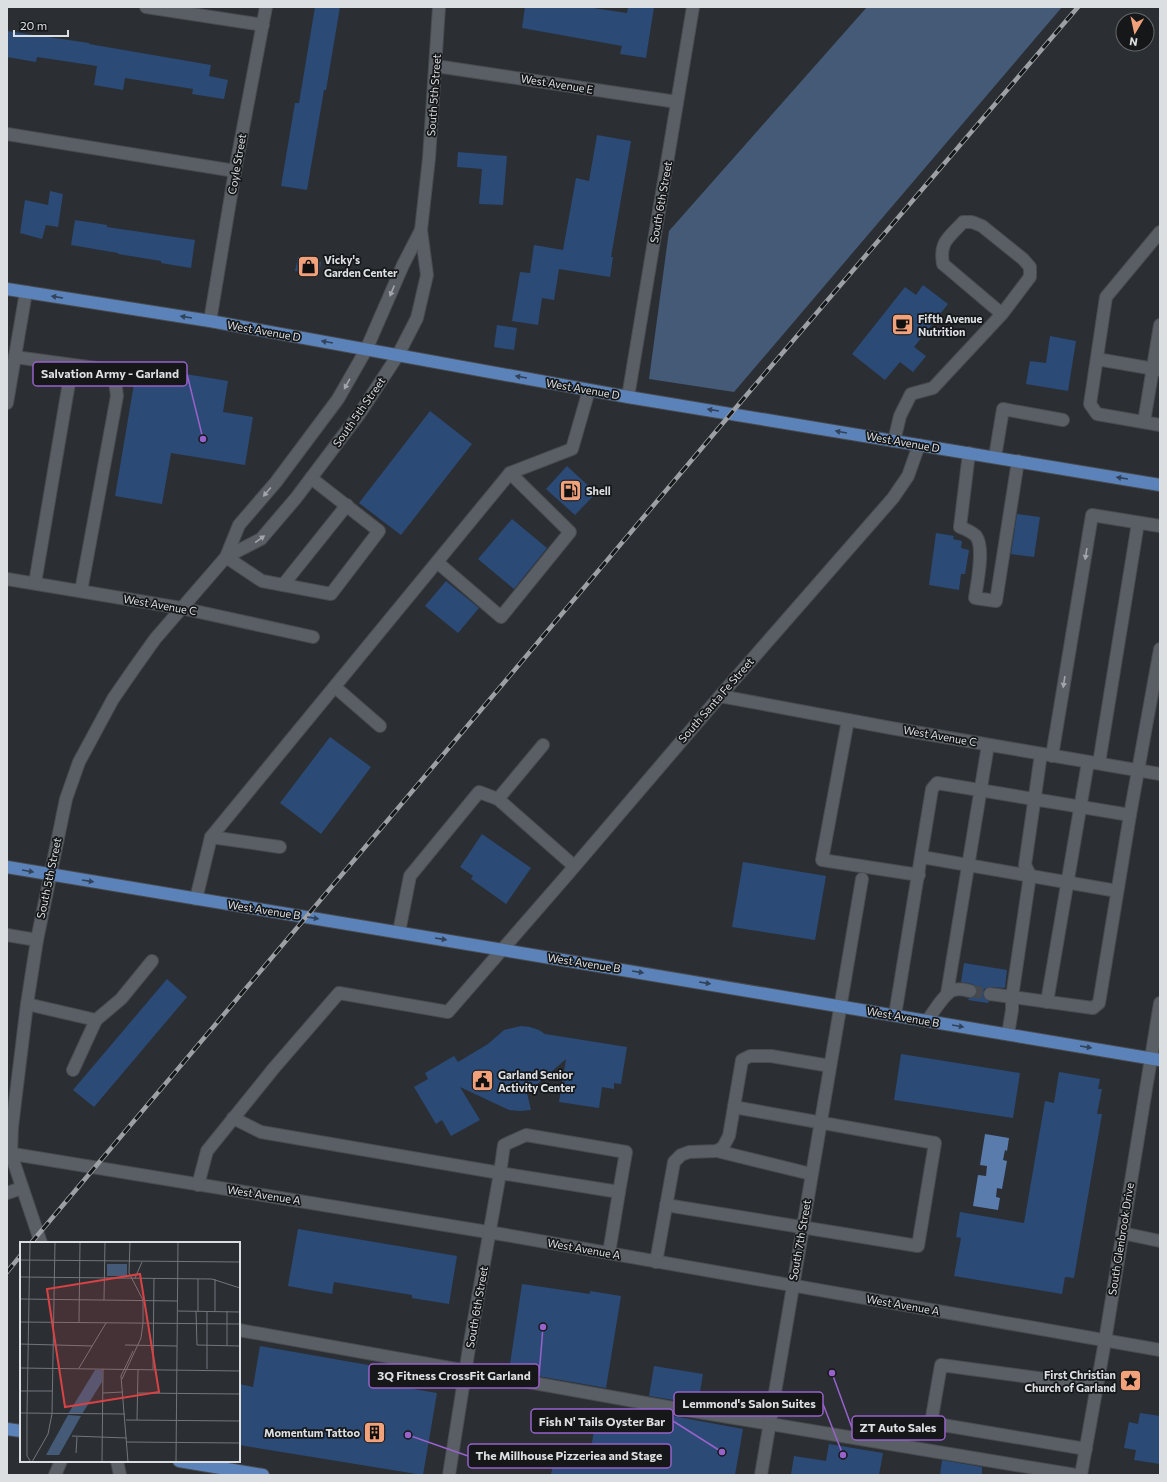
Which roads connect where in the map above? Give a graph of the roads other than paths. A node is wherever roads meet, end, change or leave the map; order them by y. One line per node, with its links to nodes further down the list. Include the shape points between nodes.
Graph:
1 (146, 7): 5 (street)
2 (266, 7): 5 (street, Coyle Street)
3 (439, 7): 6 (street, South 5th Street)
4 (693, 7): 7 (street, South 6th Street)
5 (263, 25): 9 (street, Coyle Street)
6 (436, 66): 7 (street, West Avenue E); 10 (street, South 5th Street)
7 (678, 102): 24 (street, South 6th Street)
8 (7, 134): 9 (street)
9 (235, 171): 15 (street, Coyle Street)
10 (421, 230): 17 (street, South 5th Street, one-way to 17, via 403,264); 18 (street, South 5th Street, via 427,275 417,318)
11 (1160, 232): 20 (street, via 1106,297)
12 (7, 289): 13 (main road, West Avenue D)
13 (26, 292): 15 (main road, West Avenue D, one-way to 13); 19 (street)
14 (1002, 314): 14 (street, via 1030,277 1030,267 982,226 963,222 943,244 942,264); 29 (street, via 933,388 911,394 900,416)
15 (210, 321): 17 (main road, West Avenue D, one-way to 15)
16 (1160, 325): 22 (street)
17 (366, 350): 18 (main road, West Avenue D); 40 (street, South 5th Street, one-way to 40, via 338,399 276,482 239,525)
18 (398, 355): 23 (main road, West Avenue D, one-way to 18); 35 (street, South 5th Street, via 360,413)
19 (15, 357): 21 (street); 25 (street)
20 (1097, 359): 22 (street); 27 (street, via 1090,404 1096,414)
21 (72, 365): 43 (street); 45 (street, via 103,369 114,381 117,396)
22 (1156, 369): 27 (street)
23 (589, 390): 24 (main road, West Avenue D); 34 (street, via 572,449)
24 (628, 397): 29 (main road, West Avenue D, one-way to 24)
25 (7, 403)
26 (1063, 420): 32 (street, via 1003,409)
27 (1144, 422): 28 (street)
28 (1160, 425)
29 (894, 441): 30 (main road, West Avenue D)
30 (919, 445): 31 (main road, West Avenue D); 50 (street, South Santa Fe Street, via 908,476 892,498)
31 (969, 453): 32 (main road, West Avenue D); 33 (street, via 960,527 976,537 980,551 975,598 996,601)
32 (995, 458): 33 (main road, West Avenue D)
33 (1018, 462): 36 (main road, West Avenue D, one-way to 33)
34 (510, 473): 41 (street); 41 (street, via 570,532 501,617)
35 (311, 478): 37 (street); 40 (street, South 5th Street, one-way to 35, via 261,539)
36 (1160, 485)
37 (347, 505): 44 (street); 44 (street, via 379,531 330,594)
38 (1138, 523): 39 (street); 55 (street, one-way to 55, via 1092,515); 56 (street)
39 (1160, 526)
40 (226, 557): 44 (street, via 262,581); 46 (street, South 5th Street)
41 (437, 562): 49 (street)
42 (7, 579): 43 (street, West Avenue C)
43 (35, 583): 45 (street, West Avenue C)
44 (283, 585)
45 (81, 591): 46 (street, West Avenue C)
46 (181, 608): 47 (street, West Avenue C); 70 (street, South 5th Street, via 155,639 113,699 80,762 66,799)
47 (313, 637)
48 (1160, 650): 57 (street)
49 (335, 687): 52 (street); 64 (street)
50 (720, 696): 51 (street, West Avenue C); 68 (street, South Santa Fe Street)
51 (848, 720): 54 (street, West Avenue C); 71 (street, via 822,860)
52 (380, 726)
53 (543, 745): 60 (street)
54 (988, 745): 55 (street, West Avenue C); 59 (street)
55 (1047, 755): 56 (street, West Avenue C); 61 (street)
56 (1094, 762): 57 (street, West Avenue C); 62 (street)
57 (1138, 770): 58 (street, West Avenue C); 63 (street)
58 (1160, 774)
59 (981, 790): 61 (street); 66 (street, via 937,783 932,789); 67 (street)
60 (498, 799): 68 (street); 77 (street, via 479,792 410,876)
61 (1034, 799): 62 (street); 72 (street, via 1024,865)
62 (1081, 806): 63 (street); 74 (street)
63 (1130, 815): 75 (street)
64 (211, 837): 65 (street); 76 (street)
65 (280, 847)
66 (922, 857): 67 (street); 71 (street)
67 (968, 865): 72 (street); 83 (street)
68 (574, 866): 80 (street, South Santa Fe Street)
69 (7, 867): 70 (main road, West Avenue B, one-way to 70)
70 (50, 875): 76 (main road, West Avenue B, one-way to 76); 79 (street, South 5th Street)
71 (919, 875): 90 (street)
72 (1030, 875): 74 (street); 85 (street)
73 (862, 879): 89 (street, South 7th Street)
74 (1067, 882): 75 (street); 86 (street)
75 (1117, 891): 86 (street, via 1098,1003 1093,1008)
76 (196, 899): 77 (main road, West Avenue B, one-way to 77)
77 (399, 932): 80 (main road, West Avenue B, one-way to 80)
78 (7, 935): 79 (street)
79 (37, 940): 88 (street, South 5th Street)
80 (502, 950): 89 (main road, West Avenue B, one-way to 89); 98 (street, South Santa Fe Street, via 448,1012 338,993)
81 (152, 961): 91 (street, via 121,999)
82 (970, 991): 83 (street, via 952,990)
83 (947, 994): 92 (street)
84 (990, 994): 85 (street)
85 (1012, 997): 86 (street); 93 (street)
86 (1047, 1002)
87 (1160, 1003): 94 (street, South Glenbrook Drive)
88 (27, 1004): 91 (street); 101 (street, South 5th Street)
89 (840, 1006): 90 (main road, West Avenue B); 95 (street, South 7th Street)
90 (895, 1015): 92 (main road, West Avenue B)
91 (96, 1020): 96 (street)
92 (927, 1021): 93 (main road, West Avenue B, one-way to 93)
93 (1008, 1034): 94 (main road, West Avenue B, one-way to 94)
94 (1156, 1059): 111 (street, South Glenbrook Drive)
95 (830, 1066): 97 (street, via 771,1056 750,1056 742,1060); 99 (street, South 7th Street)
96 (73, 1070)
97 (734, 1107): 99 (street); 100 (street, via 729,1136)
98 (234, 1118): 102 (street, via 261,1132); 104 (street, via 207,1151)
99 (820, 1123): 103 (street, South 7th Street); 109 (street, via 935,1143 918,1246)
100 (717, 1151): 103 (street); 108 (street, via 689,1152 674,1162)
101 (9, 1154): 104 (street, West Avenue A); 105 (street, South 5th Street)
102 (500, 1174): 106 (street); 106 (street, South 6th Street, via 504,1145 526,1135 626,1152); 110 (street, South 6th Street)
103 (811, 1174): 109 (street, South 7th Street)
104 (198, 1184): 110 (street, West Avenue A)
105 (22, 1188): 107 (street); 113 (street, South 5th Street)
106 (620, 1192): 114 (street)
107 (7, 1193)
108 (666, 1205): 109 (street); 115 (street)
109 (803, 1227): 116 (street, South 7th Street)
110 (490, 1233): 114 (street, West Avenue A); 120 (street, South 6th Street)
111 (1122, 1233): 112 (street); 118 (street, South Glenbrook Drive)
112 (1160, 1241)
113 (41, 1242)
114 (609, 1253): 115 (street, West Avenue A)
115 (656, 1262): 116 (street, West Avenue A)
116 (793, 1286): 118 (street, West Avenue A); 122 (street, South 7th Street)
117 (240, 1330): 120 (street)
118 (1105, 1341): 119 (street, West Avenue A); 121 (street, South Glenbrook Drive)
119 (1160, 1350)
120 (466, 1371): 122 (street); 132 (street, South 6th Street)
121 (1096, 1386): 125 (street, South Glenbrook Drive); 125 (street, via 941,1365 931,1423)
122 (769, 1424): 133 (street, South 7th Street); 134 (street)
123 (7, 1429): 124 (main road)
124 (20, 1431)
125 (1086, 1449): 135 (street, South Glenbrook Drive)
126 (61, 1462): 129 (street)
127 (117, 1462): 130 (street)
128 (185, 1462): 131 (main road)
129 (55, 1475)
130 (120, 1475)
131 (263, 1475)
132 (449, 1475)
133 (761, 1475)
134 (1076, 1475)
135 (1081, 1475)

